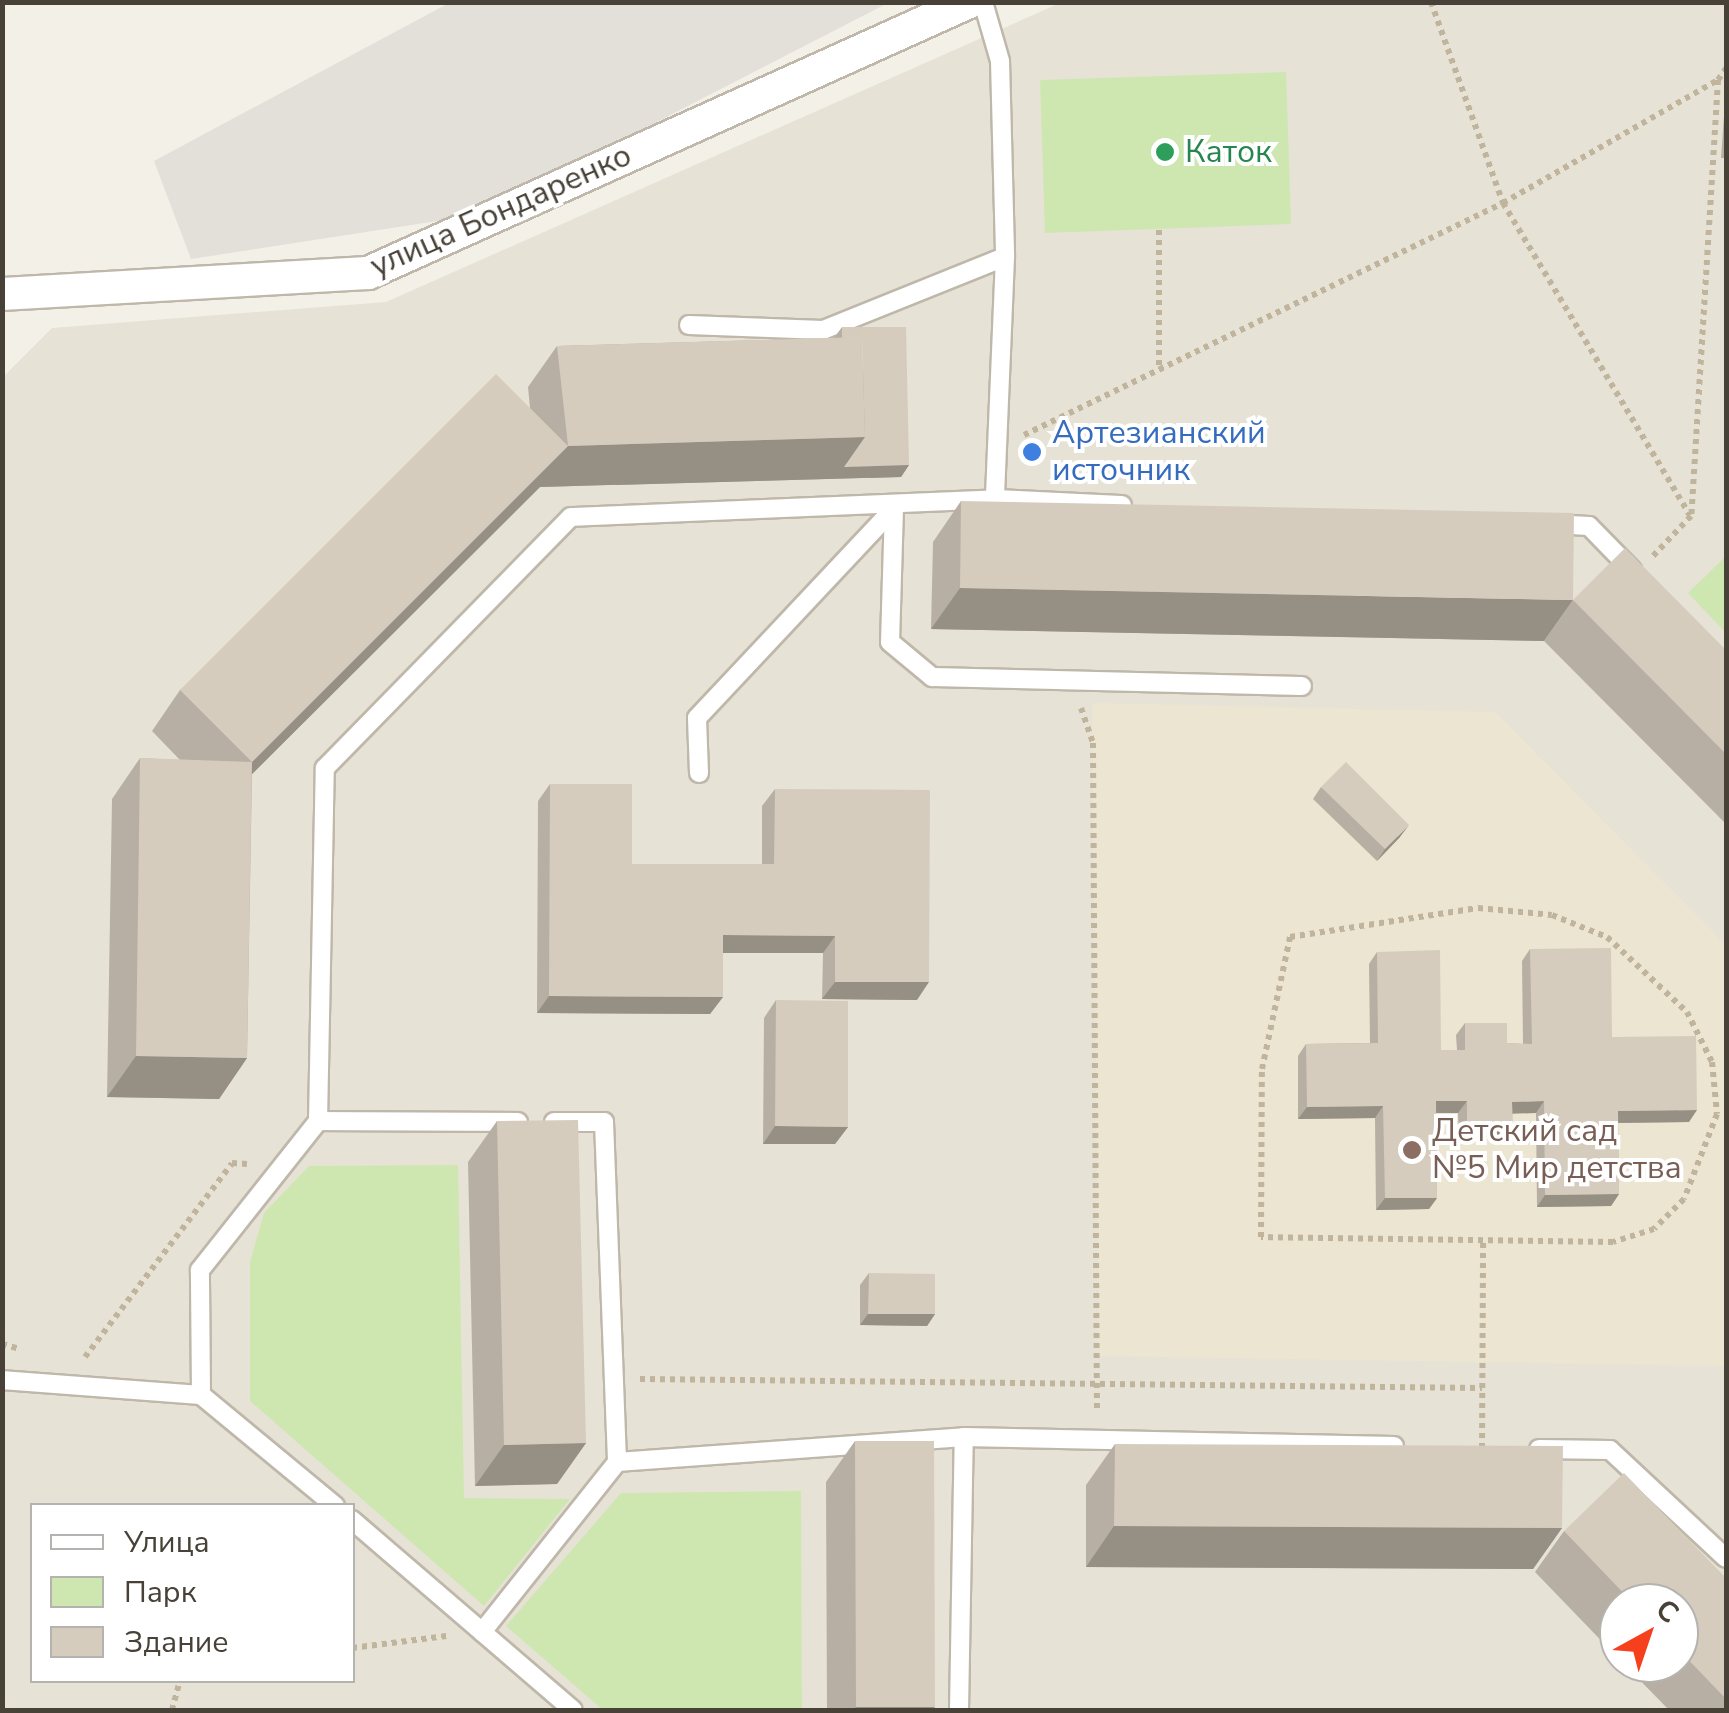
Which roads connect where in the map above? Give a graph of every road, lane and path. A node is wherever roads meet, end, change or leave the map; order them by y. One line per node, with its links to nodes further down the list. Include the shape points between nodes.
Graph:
1 (969, 2): 9 (street, улица Бондаренко, via 368,273)
2 (983, 2): 8 (lane, via 1000,61)
3 (1430, 2): 6 (path)
4 (1726, 68): 5 (path)
5 (1718, 80): 6 (path); 16 (path)
6 (1503, 203): 11 (path); 16 (path)
7 (1158, 230): 11 (path)
8 (1006, 257): 10 (lane, via 824,330); 12 (lane)
9 (2, 294)
10 (689, 325)
11 (1158, 365): 12 (path)
12 (996, 450): 13 (lane)
13 (995, 499): 14 (lane); 15 (lane)
14 (1153, 506)
15 (894, 508): 19 (lane, via 890,642 906,663 932,677); 21 (lane, via 697,718); 22 (lane, via 572,516 325,768)
16 (1691, 516): 18 (path)
17 (1529, 523): 18 (lane, via 1588,526)
18 (1643, 581)
19 (1072, 681): 20 (lane); 30 (path, via 1094,742)
20 (1302, 686)
21 (699, 774)
22 (318, 1121): 23 (lane); 28 (lane, via 604,1122)
23 (286, 1165): 27 (path, via 232,1163 84,1360); 32 (lane, via 200,1270)
24 (1483, 1240): 24 (path, via 1613,1242 1654,1229 1684,1199 1717,1114 1712,1062 1687,1012 1607,938 1552,915 1478,908 1290,937 1262,1070 1261,1237); 31 (path)
25 (2, 1344): 26 (path)
26 (38, 1356)
27 (68, 1358)
28 (614, 1378): 30 (path); 37 (lane)
29 (2, 1380): 32 (lane)
30 (1097, 1387): 31 (path); 34 (path)
31 (1482, 1388): 36 (path)
32 (201, 1395): 38 (lane)
33 (964, 1437): 34 (lane); 37 (lane); 46 (lane)
34 (1097, 1439): 35 (lane)
35 (1424, 1446)
36 (1482, 1448): 40 (lane, via 1610,1450)
37 (617, 1462): 41 (lane)
38 (330, 1503)
39 (355, 1523): 41 (lane)
40 (1726, 1558)
41 (482, 1632): 42 (path); 45 (lane)
42 (355, 1648)
43 (179, 1683): 44 (path)
44 (172, 1710)
45 (573, 1710)
46 (959, 1710)

